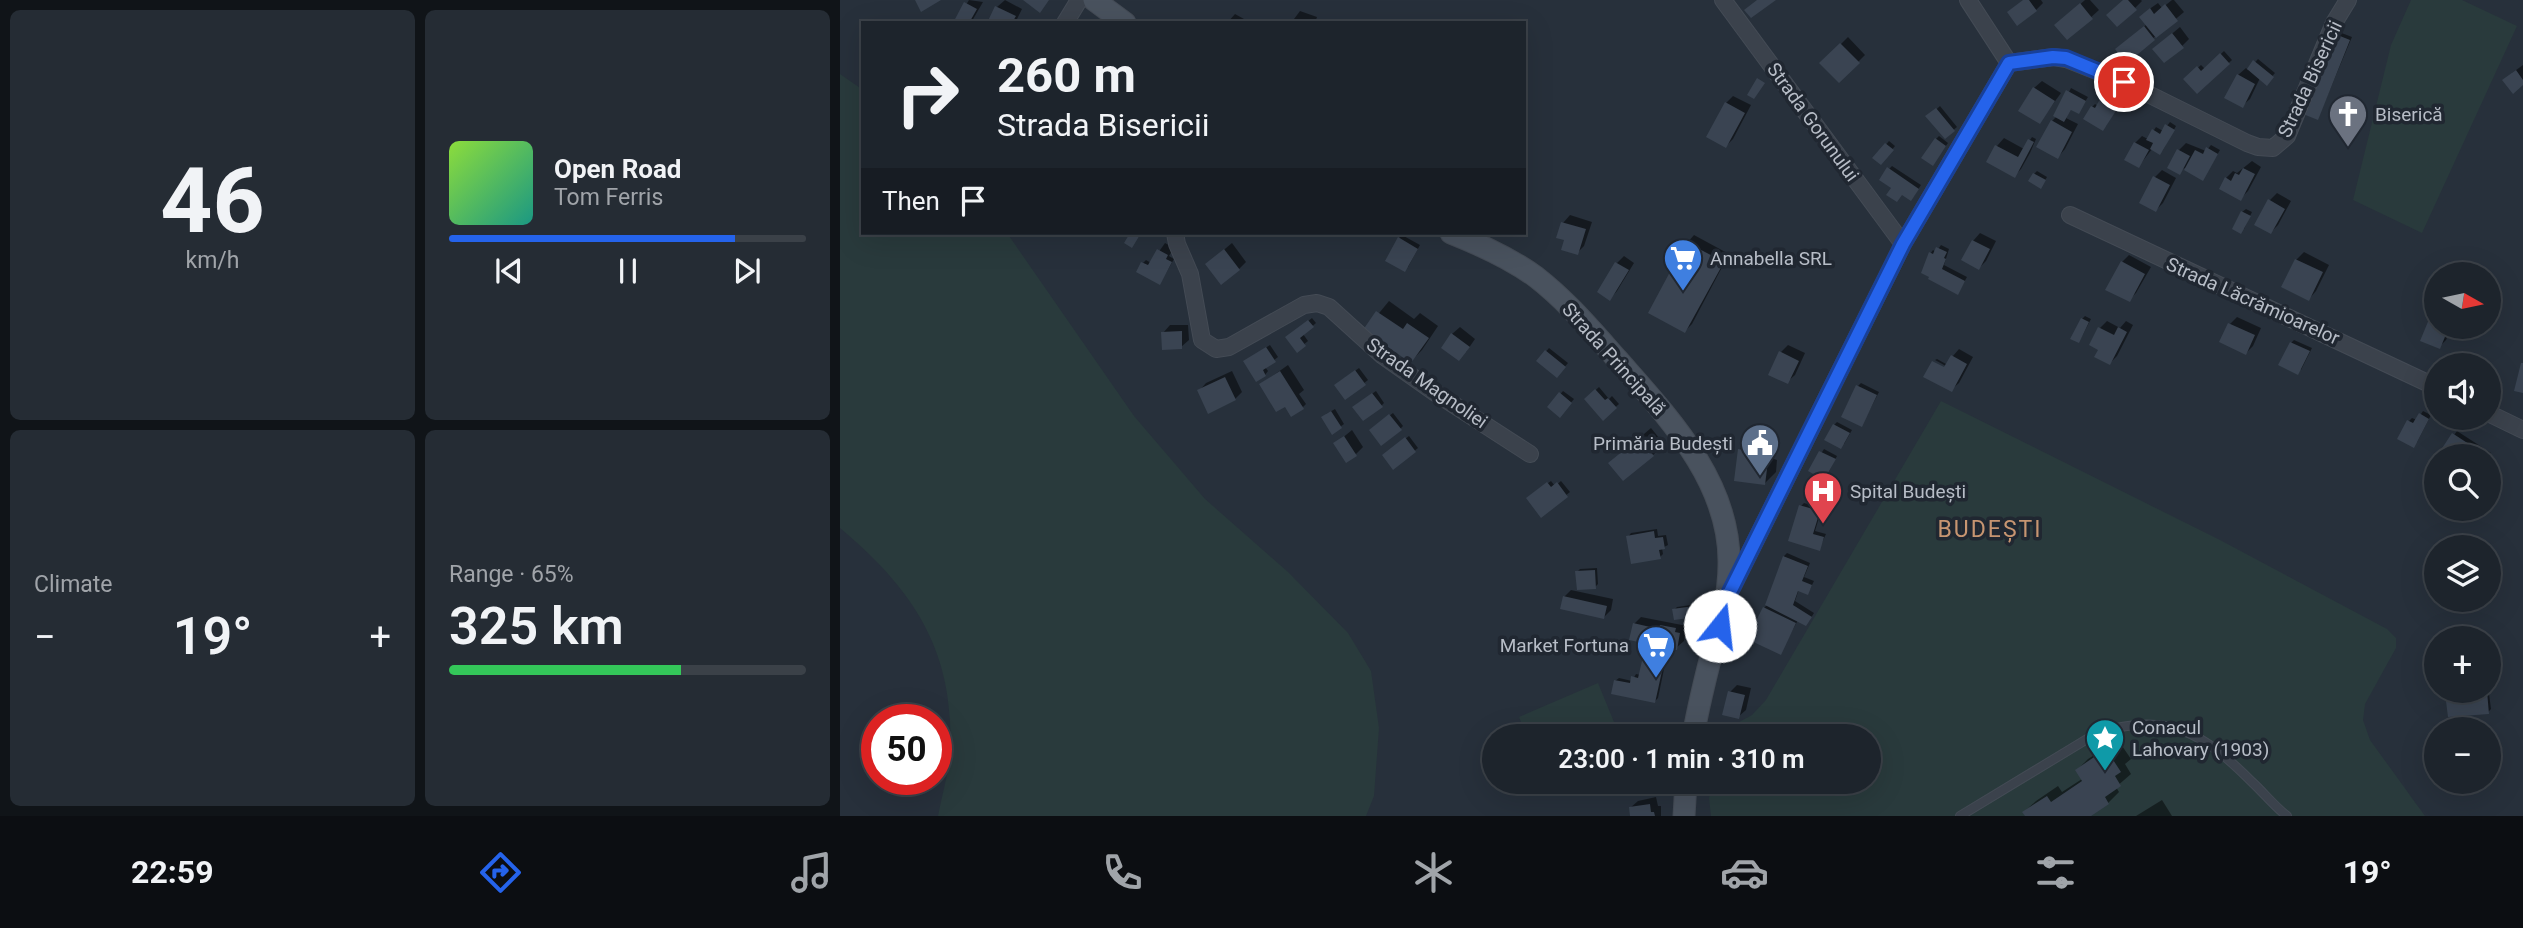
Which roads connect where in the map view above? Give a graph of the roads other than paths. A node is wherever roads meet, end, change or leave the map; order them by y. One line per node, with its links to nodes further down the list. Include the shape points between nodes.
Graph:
1 (1079, 0): 6 (street)
2 (1094, 0): 7 (main road)
3 (1723, 0): 12 (street, Strada Gorunului)
4 (1968, 0): 8 (street)
5 (2348, 0): 8 (street, Strada Bisericii, via 2287,135 2273,148 2247,143 2066,58)
6 (1066, 21)
7 (1122, 21)
8 (2009, 63): 12 (street)
9 (2070, 215): 13 (street, Strada Lăcrămioarelor)
10 (1175, 235): 16 (street, Strada Magnoliei, via 1190,274 1202,340 1216,349 1229,347 1304,305 1317,303 1328,307 1383,356)
11 (1456, 235): 17 (main road, Strada Principală, via 1505,257 1553,291 1678,431 1707,476 1725,523 1730,565)
12 (1903, 244): 17 (street)
13 (2424, 381)
14 (2501, 419): 15 (street)
15 (2523, 430)
16 (1530, 454)
17 (1727, 598): 18 (main road, Strada Principală)
18 (1696, 724)
19 (1685, 794): 20 (main road)
20 (1684, 816)
21 (1960, 816): 22 (lane, via 2097,733 2140,724 2180,729 2212,745)
22 (2287, 816)

